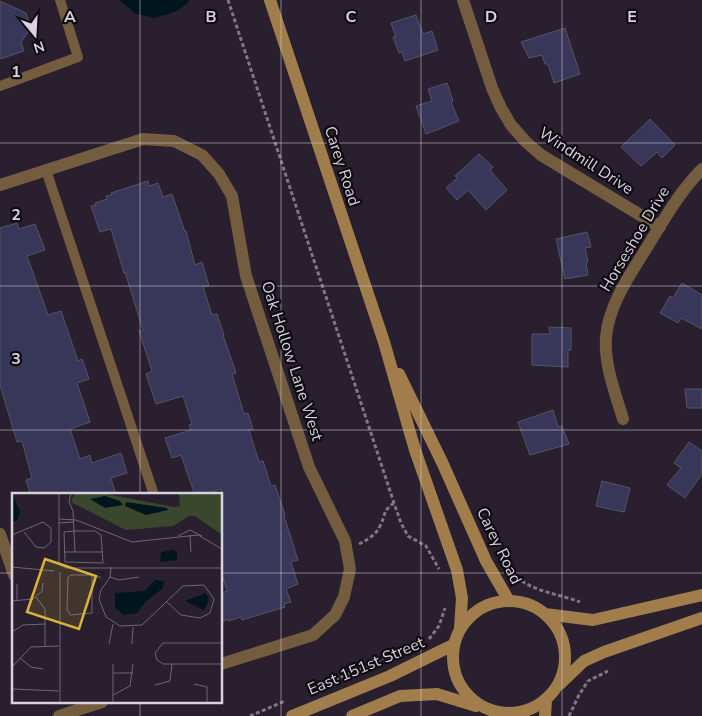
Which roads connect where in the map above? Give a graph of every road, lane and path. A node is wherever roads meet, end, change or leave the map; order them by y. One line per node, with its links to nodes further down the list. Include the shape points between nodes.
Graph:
1 (60, 0): 5 (lane, via 78,57)
2 (228, 0): 13 (path)
3 (270, 0): 10 (street, Carey Road)
4 (464, 0): 9 (street, Windmill Drive, via 495,95 511,125 541,155)
5 (0, 86)
6 (702, 169): 9 (street, Horseshoe Drive, via 678,197)
7 (46, 170): 8 (street, Oak Hollow Lane West); 12 (lane); 16 (street, Oak Hollow Lane West, via 143,139 174,141 202,155 219,174 232,196 246,276 306,458)
8 (0, 185)
9 (660, 227): 11 (street, Horseshoe Drive, via 623,288 606,335 610,376)
10 (384, 342): 20 (street, Carey Road, via 486,561); 25 (street, Carey Road, via 415,450 457,570 462,598)
11 (623, 418)
12 (153, 493)
13 (394, 503): 16 (path, via 387,507 380,527 371,537); 18 (path, via 408,536 426,546)
14 (0, 534): 17 (street)
15 (496, 536): 21 (path, via 510,569 521,581)
16 (347, 549): 29 (street, Oak Hollow Lane West, via 350,569 344,598 335,614 313,635)
17 (12, 569)
18 (439, 570)
19 (702, 595): 23 (street, via 593,620)
20 (509, 601): 23 (street, via 528,604); 25 (street, via 490,604 473,614)
21 (582, 603)
22 (444, 609): 26 (path, via 439,626)
23 (545, 614): 31 (street, via 563,640 566,656)
24 (702, 618): 31 (street, via 584,661)
25 (460, 628): 27 (street)
26 (428, 640)
27 (453, 645): 36 (street, via 452,665 458,683 470,698); 40 (street, East 151st Street, via 390,676)
28 (410, 648): 32 (path)
29 (222, 664)
30 (608, 671): 43 (path, via 588,681)
31 (557, 687): 33 (street)
32 (304, 693)
33 (546, 700): 37 (street, via 532,709); 42 (street)
34 (286, 701): 39 (path)
35 (96, 704): 38 (street)
36 (486, 709): 37 (street); 41 (street, via 437,694 400,696)
37 (500, 715)
38 (60, 716)
39 (250, 716)
40 (292, 716)
41 (352, 716)
42 (545, 716)
43 (569, 716)

